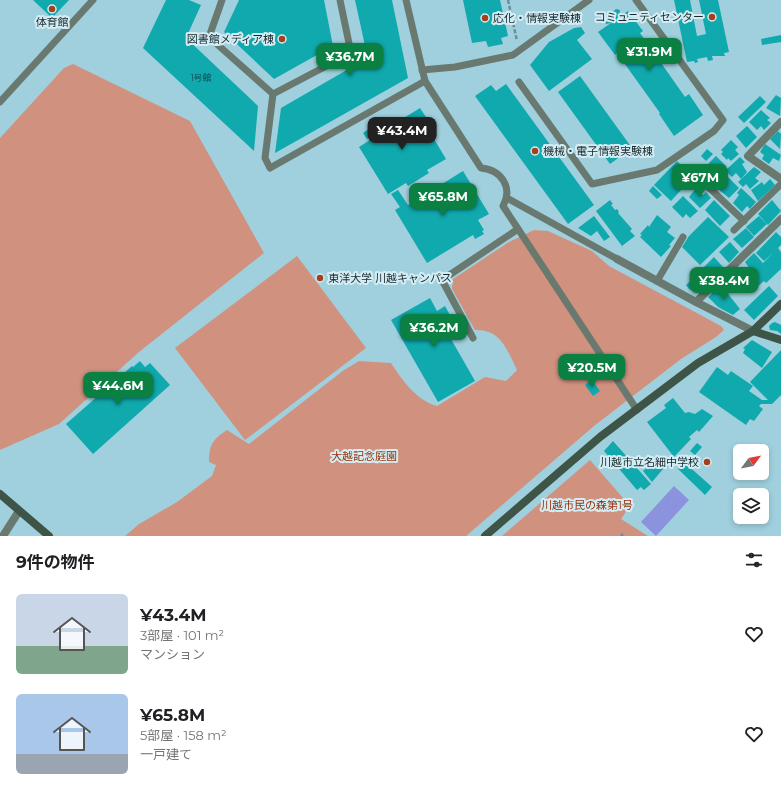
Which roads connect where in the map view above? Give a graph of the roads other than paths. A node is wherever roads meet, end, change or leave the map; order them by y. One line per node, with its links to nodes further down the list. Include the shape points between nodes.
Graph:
1 (93, 0): 11 (lane)
2 (222, 0): 10 (lane, via 209,37)
3 (340, 0): 10 (lane, via 351,54)
4 (406, 0): 7 (lane)
5 (589, 0): 7 (lane, via 514,55 455,67)
6 (636, 0): 9 (lane, via 723,120 714,131 657,170 592,184)
7 (422, 70): 8 (lane)
8 (425, 81): 10 (lane, via 270,168 265,158); 16 (lane, via 481,168 491,169 502,179 507,187)
9 (519, 82)
10 (273, 94)
11 (0, 102)
12 (781, 122): 14 (street, via 748,156)
13 (699, 178): 18 (lane)
14 (781, 179)
15 (781, 184): 18 (lane)
16 (507, 198): 19 (lane, via 503,206); 22 (lane)
17 (781, 219): 24 (street)
18 (744, 221): 20 (lane)
19 (518, 229): 27 (lane, via 442,280); 29 (lane)
20 (734, 230)
21 (683, 237): 23 (lane)
22 (617, 259): 23 (street)
23 (657, 281): 24 (street)
24 (696, 302): 26 (street)
25 (781, 304): 26 (street)
26 (753, 331): 28 (street); 29 (street, via 698,363)
27 (473, 338)
28 (781, 340)
29 (637, 410): 34 (street, via 600,437)
30 (0, 494): 31 (street)
31 (19, 511): 32 (street); 33 (street)
32 (3, 536)
33 (49, 536)
34 (485, 536)

